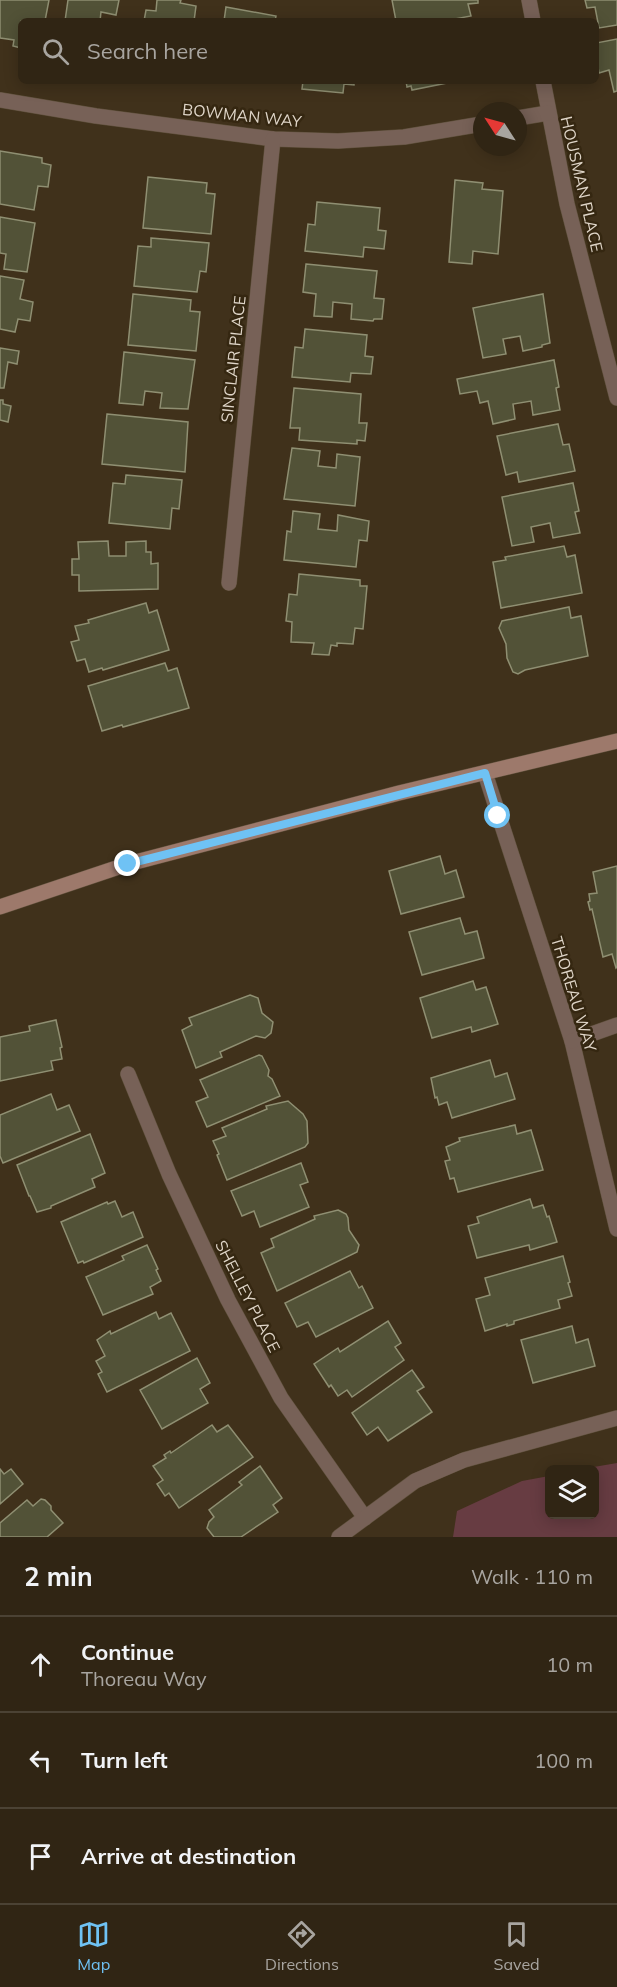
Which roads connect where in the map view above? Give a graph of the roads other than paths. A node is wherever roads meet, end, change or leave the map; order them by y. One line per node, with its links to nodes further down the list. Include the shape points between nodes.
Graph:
1 (529, 0): 2 (street)
2 (532, 18)
3 (543, 84): 5 (street, HOUSMAN PLACE)
4 (0, 100): 8 (street, BOWMAN WAY)
5 (548, 113): 6 (street); 9 (street, HOUSMAN PLACE)
6 (527, 116)
7 (473, 126): 8 (street, BOWMAN WAY, via 404,137)
8 (273, 139): 10 (street, SINCLAIR PLACE)
9 (617, 398)
10 (229, 583)
11 (617, 741): 12 (main road)
12 (485, 773): 13 (main road, via 128,864); 15 (street, THOREAU WAY)
13 (0, 908)
14 (617, 1025): 15 (street)
15 (572, 1041): 17 (street, THOREAU WAY)
16 (128, 1074): 19 (street, SHELLEY PLACE, via 228,1300 281,1398)
17 (617, 1229)
18 (617, 1418): 19 (street, via 464,1460 415,1481)
19 (365, 1518): 20 (street)
20 (339, 1537)

